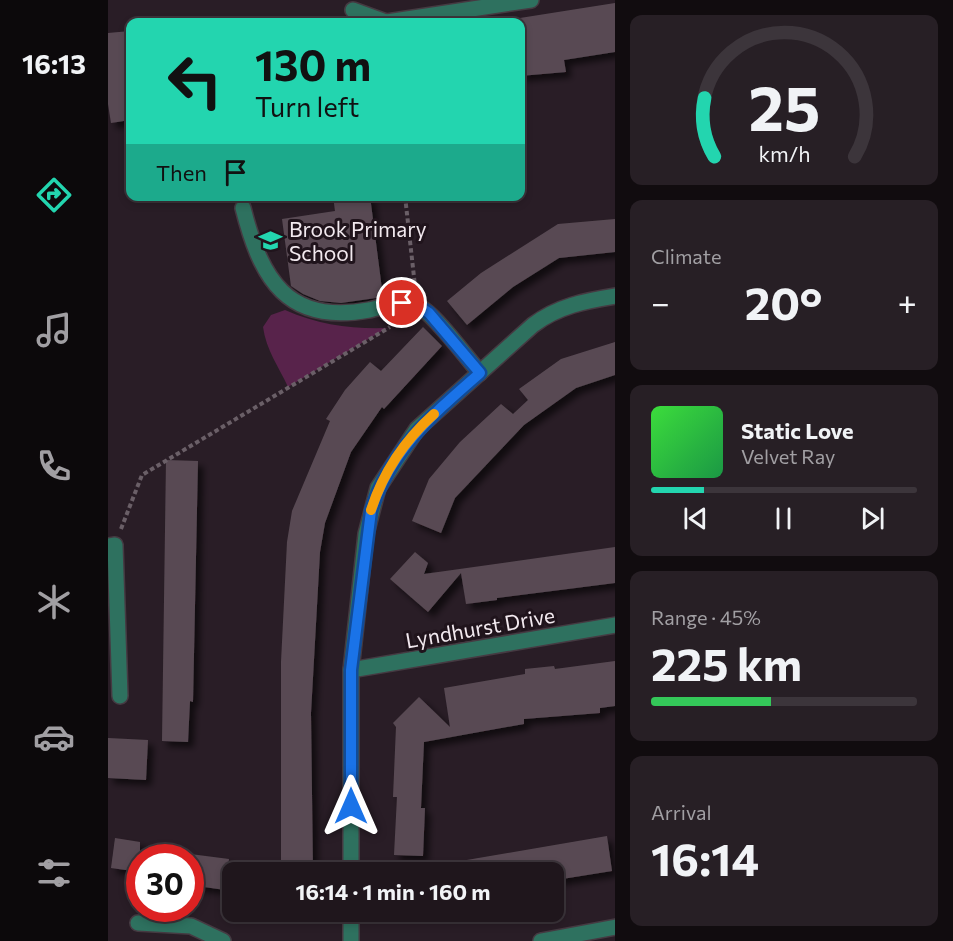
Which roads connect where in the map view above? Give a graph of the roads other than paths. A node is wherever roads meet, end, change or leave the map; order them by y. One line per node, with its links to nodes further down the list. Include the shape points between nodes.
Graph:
1 (531, 0): 4 (street)
2 (353, 10): 3 (street)
3 (375, 18)
4 (412, 18)
5 (243, 208): 7 (street, via 254,250 273,281 291,298 314,312 331,315 402,303 419,306)
6 (615, 296): 7 (street, via 581,301 549,314)
7 (480, 373): 10 (street, via 417,429 378,488 366,534)
8 (111, 545): 11 (street)
9 (615, 625): 10 (street, Lyndhurst Drive)
10 (351, 670): 12 (street)
11 (120, 696)
12 (351, 862)
13 (351, 922): 18 (street)
14 (138, 923): 17 (street, via 191,926)
15 (615, 927): 16 (street)
16 (561, 939): 19 (street)
17 (223, 941)
18 (351, 941)
19 (541, 941)

